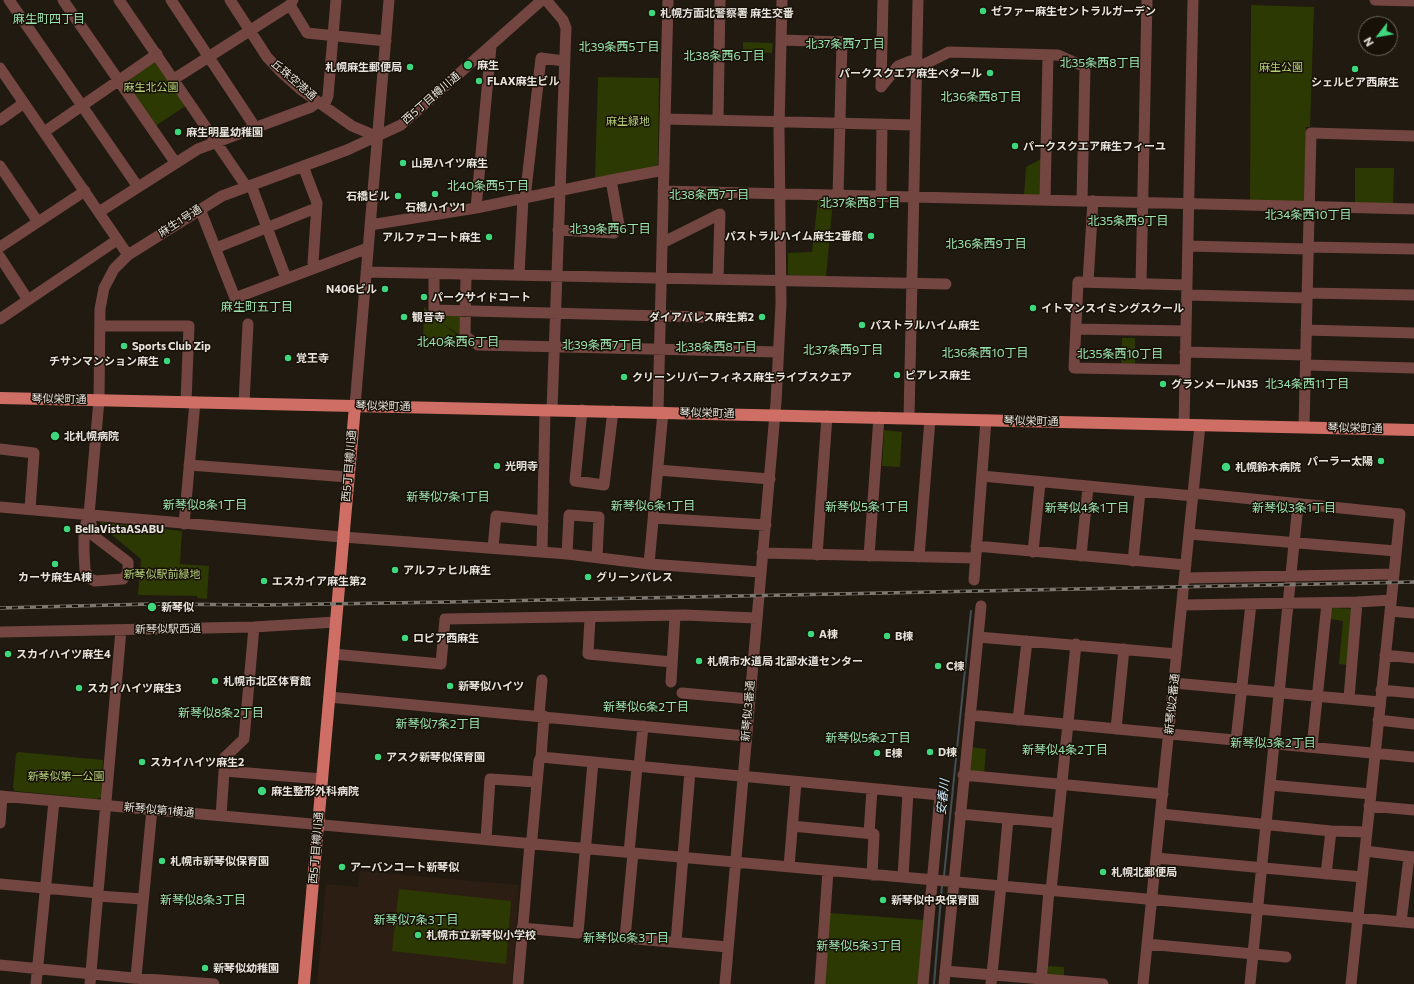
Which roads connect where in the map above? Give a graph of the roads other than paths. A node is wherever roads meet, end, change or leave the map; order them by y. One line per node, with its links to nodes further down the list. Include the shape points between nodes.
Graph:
1 (9, 0): 35 (street)
2 (64, 0): 32 (street)
3 (120, 0): 25 (street)
4 (171, 0): 27 (street)
5 (230, 0): 20 (street, 丘珠空港通)
6 (336, 0): 21 (street)
7 (389, 0): 23 (street)
8 (542, 0): 24 (street, 西5丁目樽川通)
9 (546, 0): 28 (street, via 563,20 566,28)
10 (668, 0): 36 (street)
11 (720, 0): 38 (street)
12 (782, 0): 22 (street, 新琴似3番通)
13 (883, 0): 29 (street, via 881,88 898,66 910,61)
14 (918, 0): 29 (street)
15 (1147, 0): 65 (street)
16 (1193, 0): 66 (street)
17 (1375, 0): 18 (street)
18 (1414, 1)
19 (291, 2): 20 (street); 21 (street, via 307,33)
20 (250, 31): 27 (street); 34 (street, 丘珠空港通, via 267,57 282,73)
21 (333, 35): 23 (street); 34 (street, via 328,96)
22 (781, 40): 39 (street, 新琴似3番通); 40 (street, via 842,42)
23 (386, 41): 46 (street)
24 (490, 46): 46 (street, 西5丁目樽川通, via 401,125); 69 (street)
25 (156, 54): 31 (street); 32 (street)
26 (1048, 55): 29 (street, via 949,52 925,64); 63 (street); 64 (street, via 1058,55 1085,67)
27 (209, 57): 31 (street); 43 (street)
28 (564, 61): 56 (street); 61 (street, via 541,58)
29 (917, 63): 42 (street)
30 (0, 68): 33 (street)
31 (174, 79): 47 (street)
32 (118, 80): 35 (street); 48 (street)
33 (24, 104): 37 (street); 44 (street)
34 (321, 104): 43 (street); 46 (street, 丘珠空港通, via 352,126)
35 (82, 105): 44 (street); 54 (street)
36 (665, 119): 38 (street); 51 (street)
37 (0, 120)
38 (718, 120): 39 (street)
39 (779, 122): 40 (street); 58 (street, 新琴似3番通)
40 (839, 123): 41 (street); 59 (street)
41 (882, 124): 42 (street); 60 (street)
42 (915, 125): 62 (street)
43 (255, 127): 47 (street)
44 (44, 132): 55 (street)
45 (1414, 136): 67 (street, via 1311,133)
46 (378, 137): 50 (street, 麻生1号通); 74 (street, 西5丁目樽川通)
47 (217, 142): 48 (street); 53 (street)
48 (175, 162): 54 (street)
49 (0, 166): 73 (street)
50 (303, 166): 53 (street, 麻生1号通); 68 (street, via 317,203)
51 (664, 170): 52 (street); 57 (street)
52 (610, 180): 56 (street); 76 (street, via 619,225 614,233)
53 (248, 186): 70 (street, 麻生1号通, via 222,196); 75 (street)
54 (138, 187): 72 (street)
55 (85, 191): 72 (street); 73 (street)
56 (559, 191): 61 (street); 76 (street)
57 (663, 191): 58 (street); 78 (street)
58 (779, 194): 59 (street); 96 (street, 新琴似3番通)
59 (838, 196): 60 (street)
60 (881, 197): 62 (street)
61 (524, 198): 69 (street); 91 (street)
62 (914, 198): 63 (street); 98 (street)
63 (1045, 200): 64 (street)
64 (1087, 201): 65 (street); 97 (street)
65 (1144, 203): 66 (street); 100 (street)
66 (1189, 204): 67 (street); 79 (street)
67 (1309, 206): 71 (street); 83 (street)
68 (316, 208): 75 (street); 87 (street, via 313,263)
69 (476, 208): 74 (street)
70 (200, 209): 81 (street); 85 (street, 麻生1号通)
71 (1414, 209)
72 (99, 212): 77 (street)
73 (38, 222): 80 (street)
74 (370, 225): 82 (street, 西5丁目樽川通)
75 (267, 228): 81 (street); 94 (street)
76 (558, 230): 92 (street)
77 (117, 240): 85 (street); 104 (street)
78 (662, 243): 93 (street); 95 (street, via 720,214)
79 (1188, 246): 83 (street); 101 (street)
80 (0, 247)
81 (216, 248): 94 (street, via 235,298)
82 (368, 248): 87 (street); 88 (street, 西5丁目樽川通)
83 (1308, 248): 84 (street); 102 (street)
84 (1414, 249)
85 (128, 255): 111 (street, 麻生1号通, via 111,274 104,288)
86 (0, 257): 104 (street)
87 (315, 268): 94 (street)
88 (366, 272): 89 (street); 127 (street, 西5丁目樽川通)
89 (434, 274): 90 (street); 105 (street, via 434,310)
90 (466, 274): 91 (street); 105 (street)
91 (519, 275): 92 (street)
92 (556, 276): 93 (street); 106 (street)
93 (661, 277): 95 (street); 107 (street)
94 (286, 278)
95 (718, 279): 96 (street)
96 (780, 281): 98 (street); 118 (street, 新琴似3番通)
97 (1088, 282): 100 (street); 112 (street, via 1078,282)
98 (912, 284): 99 (street); 135 (street)
99 (946, 284)
100 (1141, 284): 101 (street)
101 (1187, 290): 102 (street); 114 (street)
102 (1307, 295): 103 (street); 113 (street)
103 (1414, 295)
104 (28, 300): 109 (street)
105 (465, 311): 106 (street); 116 (street, via 464,336 478,345)
106 (555, 313): 107 (street); 116 (street)
107 (660, 316): 108 (street); 117 (street)
108 (702, 317)
109 (0, 318)
110 (248, 324): 126 (street)
111 (100, 326): 124 (street, 麻生1号通); 125 (street, via 189,326)
112 (1076, 329): 114 (street); 122 (street, via 1074,368)
113 (1306, 330): 115 (street); 120 (street)
114 (1186, 331): 119 (street)
115 (1414, 333)
116 (554, 346): 117 (street); 128 (street)
117 (659, 350): 118 (street); 131 (street)
118 (778, 352): 132 (street, 新琴似3番通)
119 (1186, 352): 120 (street); 122 (street)
120 (1306, 360): 121 (street); 140 (street)
121 (1414, 368)
122 (1185, 370): 138 (street)
123 (0, 398): 124 (main road, 琴似栄町通)
124 (99, 400): 125 (main road, 琴似栄町通); 155 (street, 麻生1号通)
125 (191, 402): 126 (main road, 琴似栄町通); 143 (street)
126 (244, 403): 127 (main road, 琴似栄町通)
127 (354, 406): 128 (main road, 琴似栄町通); 146 (main road, 西5丁目樽川通)
128 (548, 410): 129 (main road, 琴似栄町通); 157 (street)
129 (582, 410): 130 (main road, 琴似栄町通); 130 (street, via 575,482 604,485)
130 (613, 411): 131 (main road, 琴似栄町通)
131 (660, 412): 132 (main road, 琴似栄町通); 144 (street)
132 (774, 415): 133 (main road, 琴似栄町通); 147 (street, 新琴似3番通)
133 (828, 416): 134 (main road, 琴似栄町通); 172 (street)
134 (879, 418): 135 (main road, 琴似栄町通); 173 (street)
135 (909, 418): 136 (main road, 琴似栄町通)
136 (930, 419): 137 (main road, 琴似栄町通); 176 (street)
137 (986, 420): 138 (main road, 琴似栄町通); 145 (street)
138 (1184, 425): 139 (main road, 琴似栄町通)
139 (1200, 425): 140 (main road, 琴似栄町通); 151 (street, 新琴似2番通)
140 (1304, 427): 141 (main road, 琴似栄町通)
141 (1414, 430)
142 (0, 449): 154 (street, via 34,453)
143 (188, 465): 146 (street); 158 (street)
144 (658, 470): 147 (street); 156 (street)
145 (982, 476): 148 (street); 164 (street)
146 (348, 478): 161 (main road, 西5丁目樽川通)
147 (770, 478): 159 (street, 新琴似3番通)
148 (1040, 483): 149 (street); 169 (street)
149 (1088, 487): 150 (street); 174 (street)
150 (1140, 492): 151 (street); 178 (street)
151 (1193, 494): 152 (street); 160 (street, 新琴似2番通)
152 (1298, 504): 163 (street); 166 (street, via 1400,514)
153 (0, 506): 154 (street)
154 (30, 509): 155 (street)
155 (89, 515): 158 (street); 162 (street, via 92,532); 167 (street, via 84,529)
156 (654, 518): 159 (street); 179 (street)
157 (543, 521): 165 (street, via 496,516); 168 (street)
158 (184, 524): 161 (street)
159 (766, 525): 170 (street, 新琴似3番通)
160 (1189, 534): 163 (street); 180 (street, 新琴似2番通)
161 (343, 538): 165 (street); 197 (main road, 西5丁目樽川通)
162 (102, 542): 167 (street, via 94,542); 167 (street, via 128,562 128,573 123,579 89,578 85,570)
163 (1294, 543): 166 (street); 183 (street)
164 (976, 546): 169 (street); 177 (street)
165 (493, 548): 168 (street)
166 (1396, 551): 182 (street)
167 (84, 552)
168 (542, 552): 171 (street)
169 (1033, 552): 174 (street)
170 (762, 553): 172 (street); 181 (street, 新琴似3番通)
171 (567, 554): 175 (street); 175 (street, via 569,515 599,517)
172 (817, 555): 173 (street)
173 (869, 556): 176 (street)
174 (1081, 556): 178 (street)
175 (597, 557): 179 (street)
176 (919, 557): 177 (street)
177 (975, 558): 185 (street)
178 (1133, 561): 180 (street)
179 (650, 564): 181 (street)
180 (1186, 565): 184 (street, 新琴似2番通)
181 (760, 572): 196 (street, 新琴似3番通)
182 (1394, 574): 183 (street); 191 (street)
183 (1291, 576): 184 (street); 189 (street)
184 (1185, 578): 190 (street, 新琴似2番通)
185 (974, 580)
186 (1357, 602): 187 (street); 191 (street); 220 (street)
187 (1327, 603): 189 (street); 217 (street)
188 (1250, 604): 189 (street); 190 (street); 213 (street)
189 (1288, 604): 215 (street)
190 (1182, 605): 206 (street, 新琴似2番通)
191 (1390, 605): 193 (street); 207 (street)
192 (981, 606): 201 (street)
193 (1414, 613)
194 (676, 616): 195 (street); 196 (street); 209 (street)
195 (590, 618): 205 (street, via 445,620 441,664); 209 (street, via 588,654)
196 (756, 618): 221 (street, 新琴似3番通)
197 (336, 622): 198 (street, 新琴似駅西通); 205 (main road, 西5丁目樽川通)
198 (254, 627): 199 (street, 新琴似駅西通); 240 (street, via 244,739 225,757)
199 (121, 630): 200 (street, 新琴似駅西通); 255 (street)
200 (0, 632)
201 (978, 637): 202 (street); 222 (street)
202 (1026, 641): 203 (street); 224 (street)
203 (1076, 644): 204 (street); 226 (street)
204 (1124, 649): 206 (street); 229 (street)
205 (333, 654): 219 (main road, 西5丁目樽川通)
206 (1177, 654): 212 (street, 新琴似2番通)
207 (1385, 655): 208 (street); 218 (street)
208 (1414, 658)
209 (672, 662): 211 (street)
210 (542, 680): 223 (street)
211 (671, 682)
212 (1174, 683): 213 (street); 230 (street, 新琴似2番通)
213 (1241, 689): 215 (street); 232 (street)
214 (682, 693): 221 (street)
215 (1279, 693): 217 (street); 233 (street)
216 (1414, 693): 218 (street)
217 (1317, 695): 220 (street); 234 (street)
218 (1381, 696): 220 (street); 225 (street)
219 (329, 697): 223 (street); 244 (main road, 西5丁目樽川通)
220 (1349, 698)
221 (749, 699): 231 (street, 新琴似3番通)
222 (970, 715): 224 (street); 242 (street)
223 (541, 716): 228 (street); 236 (street)
224 (1018, 720): 226 (street)
225 (1378, 720): 227 (street); 235 (street)
226 (1068, 724): 229 (street); 247 (street)
227 (1414, 724)
228 (643, 726): 231 (street); 239 (street)
229 (1116, 729): 230 (street)
230 (1169, 733): 232 (street); 251 (street, 新琴似2番通)
231 (746, 736): 243 (street, 新琴似3番通)
232 (1236, 740): 233 (street)
233 (1274, 743): 234 (street); 248 (street)
234 (1312, 747): 235 (street)
235 (1375, 753): 237 (street); 252 (street)
236 (541, 757): 238 (street); 245 (street)
237 (1414, 757)
238 (593, 762): 239 (street); 273 (street)
239 (638, 767): 241 (street); 275 (street)
240 (224, 771): 244 (street); 261 (street)
241 (690, 771): 243 (street); 276 (street)
242 (964, 775): 247 (street); 259 (street)
243 (743, 776): 246 (street); 279 (street, 新琴似3番通)
244 (322, 779): 266 (main road, 西5丁目樽川通)
245 (536, 782): 271 (street, via 490,779); 272 (street)
246 (796, 782): 249 (street); 267 (street)
247 (1062, 785): 251 (street); 264 (street)
248 (1270, 785): 252 (street); 265 (street)
249 (872, 789): 250 (street); 270 (street)
250 (908, 792): 285 (street); 287 (street, via 940,795)
251 (1163, 794): 260 (street, 新琴似2番通)
252 (1371, 794): 256 (street)
253 (1, 796): 254 (street, 新琴似第1横通); 263 (street)
254 (54, 800): 255 (street, 新琴似第1横通); 291 (street)
255 (105, 805): 257 (street, 新琴似第1横通); 293 (street)
256 (1370, 806): 258 (street); 269 (street)
257 (152, 810): 261 (street, 新琴似第1横通); 294 (street)
258 (1414, 810)
259 (960, 814): 262 (street); 288 (street)
260 (1161, 814): 265 (street); 278 (street, 新琴似2番通)
261 (221, 816): 266 (street, 新琴似第1横通)
262 (1008, 819): 264 (street); 290 (street)
263 (0, 823)
264 (1058, 823): 292 (street)
265 (1266, 824): 268 (street); 281 (street)
266 (318, 825): 271 (street, 新琴似第1横通); 316 (main road, 西5丁目樽川通)
267 (792, 826): 270 (street); 280 (street)
268 (1331, 831): 269 (street); 284 (street)
269 (1367, 832): 274 (street)
270 (869, 834): 283 (street, via 874,834)
271 (486, 839): 272 (street, 新琴似第1横通)
272 (530, 843): 273 (street, 新琴似第1横通); 300 (street)
273 (585, 848): 275 (street, 新琴似第1横通); 300 (street, via 578,933)
274 (1365, 851): 277 (street); 286 (street)
275 (631, 853): 276 (street, 新琴似第1横通); 301 (street, via 625,938)
276 (683, 857): 279 (street, 新琴似第1横通); 301 (street)
277 (1411, 857): 298 (street)
278 (1156, 858): 281 (street); 295 (street, 新琴似2番通)
279 (735, 862): 280 (street, 新琴似第1横通); 303 (street, 新琴似3番通)
280 (789, 867): 282 (street, 新琴似第1横通)
281 (1261, 867): 284 (street); 296 (street)
282 (828, 871): 283 (street, 新琴似第1横通); 319 (street)
283 (872, 874): 285 (street, 新琴似第1横通)
284 (1326, 874): 286 (street)
285 (903, 877): 287 (street, 新琴似第1横通)
286 (1362, 877): 297 (street)
287 (935, 880): 288 (street, 新琴似第1横通); 320 (street)
288 (950, 882): 290 (street, 新琴似第1横通); 308 (street)
289 (0, 884): 291 (street)
290 (1001, 886): 292 (street, 新琴似第1横通); 310 (street)
291 (44, 888): 293 (street); 307 (street)
292 (1050, 891): 295 (street, 新琴似第1横通); 312 (street)
293 (98, 895): 294 (street); 309 (street)
294 (143, 899): 311 (street)
295 (1152, 900): 296 (street, 新琴似第1横通); 302 (street, 新琴似2番通)
296 (1258, 909): 297 (street, 新琴似第1横通); 304 (street)
297 (1358, 918): 298 (street, 新琴似第1横通); 326 (street)
298 (1401, 922): 299 (street, 新琴似第1横通)
299 (1414, 923)
300 (522, 928): 317 (street)
301 (676, 942): 303 (street)
302 (1147, 944): 304 (street); 324 (street, 新琴似2番通)
303 (728, 947): 318 (street, 新琴似3番通)
304 (1253, 953): 305 (street); 325 (street)
305 (1286, 957)
306 (0, 965): 307 (street)
307 (38, 969): 309 (street); 314 (street)
308 (945, 971): 310 (street); 321 (street)
309 (90, 979): 311 (street)
310 (992, 979): 312 (street)
311 (134, 980): 313 (street)
312 (1041, 981): 322 (street)
313 (177, 982): 315 (street)
314 (36, 984)
315 (214, 984)
316 (304, 984)
317 (518, 984)
318 (725, 984)
319 (820, 984)
320 (923, 984)
321 (944, 984)
322 (1091, 984): 323 (street)
323 (1103, 984)
324 (1143, 984)
325 (1250, 984)
326 (1351, 984)

